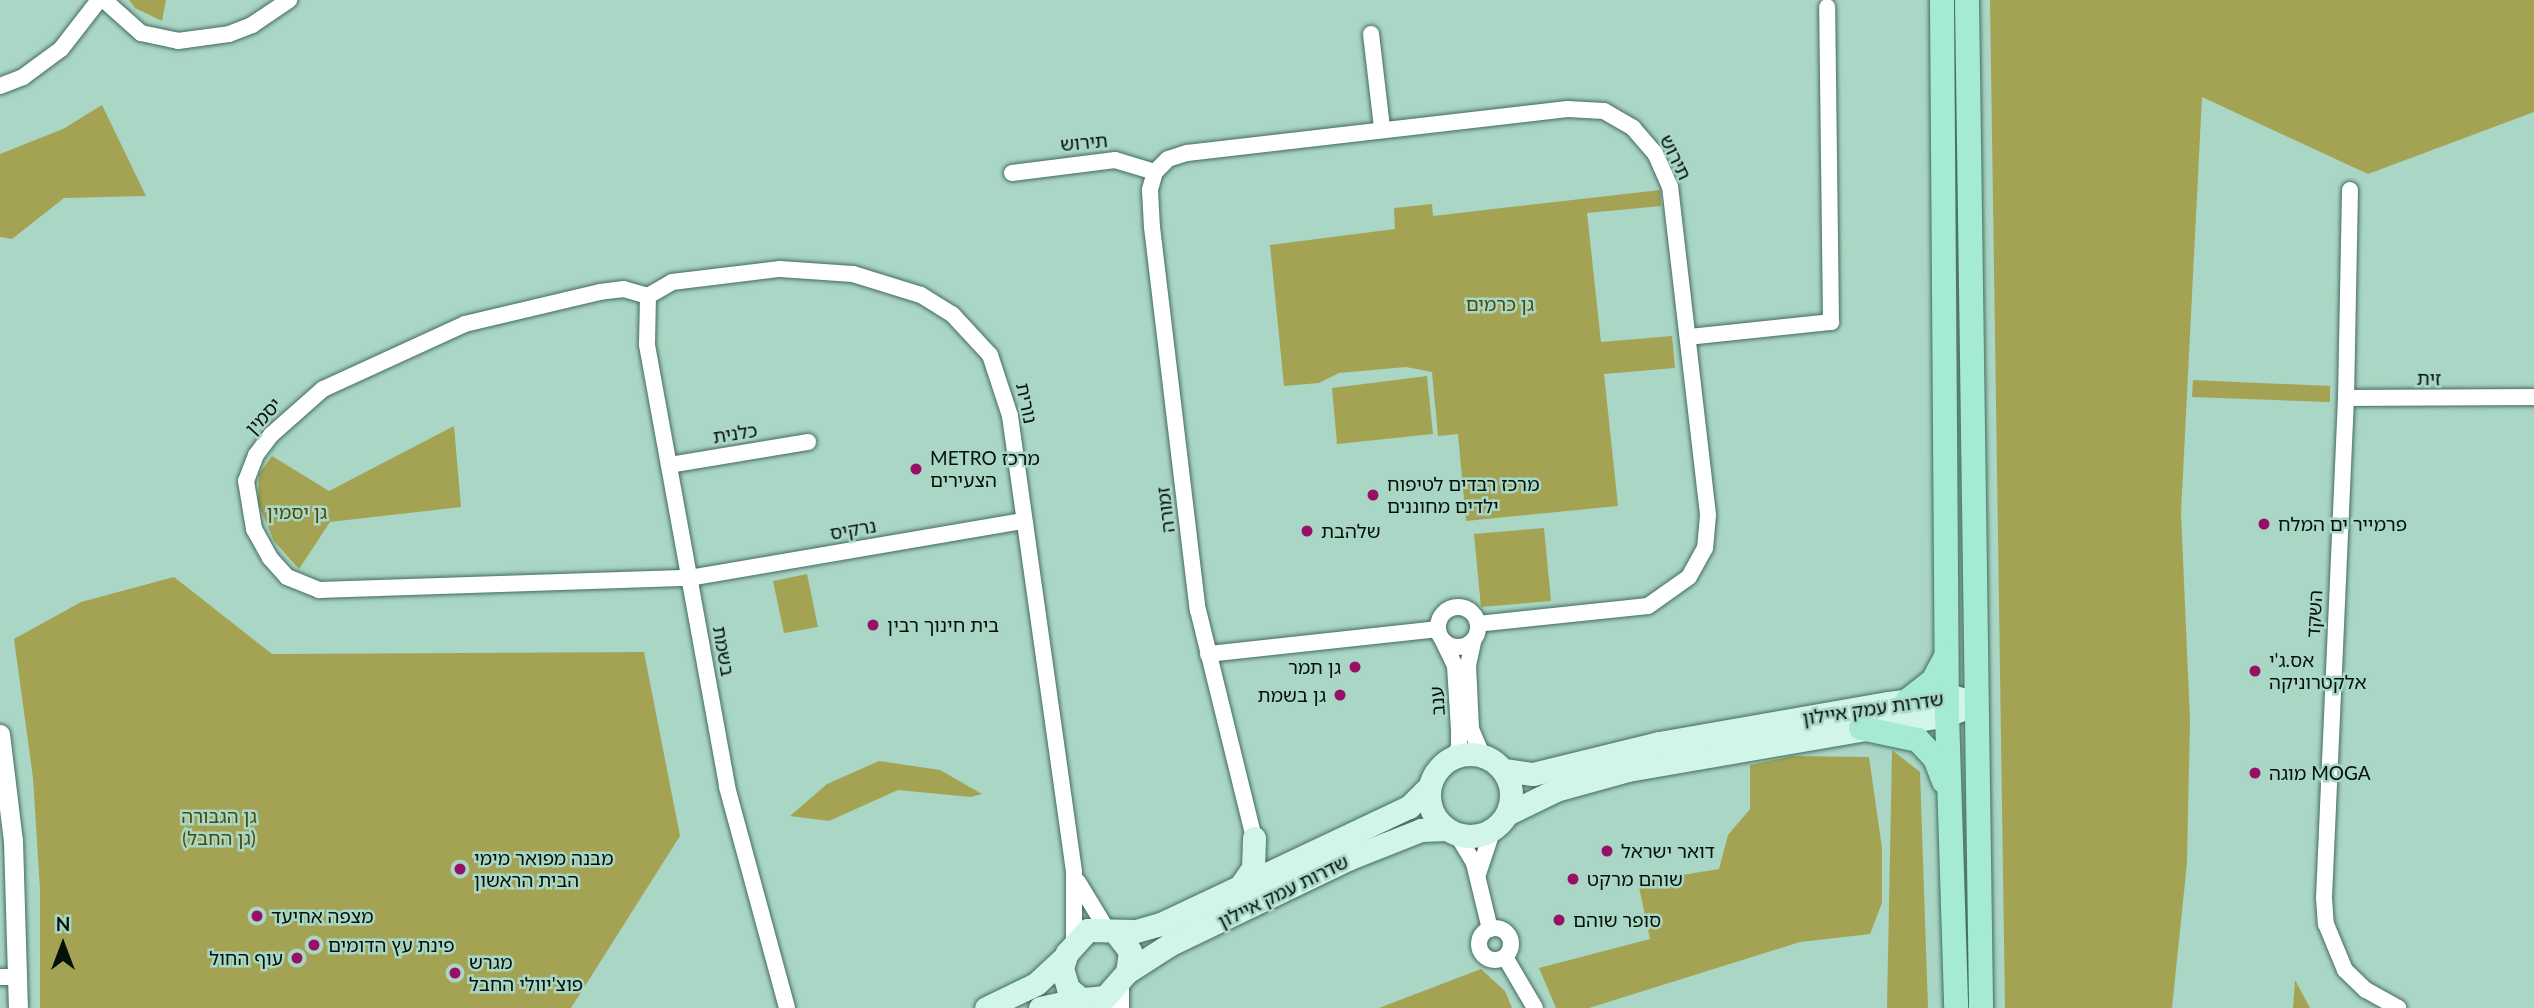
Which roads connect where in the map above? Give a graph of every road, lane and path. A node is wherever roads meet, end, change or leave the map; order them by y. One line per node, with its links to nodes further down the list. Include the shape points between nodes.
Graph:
1 (101, 0): 2 (street, via 141,33 178,41 252,26); 7 (street, via 61,49 23,77)
2 (289, 0)
3 (1942, 0): 25 (main road)
4 (1967, 0): 28 (main road)
5 (1827, 7): 13 (street, via 1831,322)
6 (1371, 34): 8 (street)
7 (0, 86)
8 (1382, 127): 9 (street, תירוש, via 1187,153 1168,159); 13 (street, תירוש, via 1567,109 1604,111 1633,128 1655,153 1670,187)
9 (1155, 172): 10 (street, תירוש, via 1115,160); 26 (street, זמורה, via 1152,227 1198,610)
10 (1012, 173)
11 (2350, 190): 15 (street, השקד)
12 (648, 296): 19 (street, בשמת, via 647,345); 20 (street, נורית, via 672,282 780,269 853,274 921,295 952,314 990,355 1010,416); 21 (street, יסמין, via 624,289 464,324 357,371 323,389 271,435 256,455 246,481 246,504 270,558 287,577 319,590)
13 (1688, 337): 22 (street, תירוש, via 1708,515 1705,548 1689,577 1666,596 1626,612)
14 (2534, 397): 16 (street, זית)
15 (2346, 398): 16 (street, זית); 60 (street, השקד, via 2326,924 2345,970 2366,990)
16 (2511, 401): 17 (street, זית)
17 (2534, 406)
18 (808, 442): 19 (street, כלנית)
19 (669, 465): 21 (street, בשמת)
20 (1024, 520): 21 (street, נרקיס); 42 (street, נורית)
21 (689, 578): 53 (street, בשמת, via 735,828)
22 (1478, 624): 23 (street, via 1470,610 1458,607 1445,611); 24 (street)
23 (1440, 634): 24 (street, via 1454,647); 26 (street); 33 (street, ענב, via 1451,653 1457,683 1459,743)
24 (1472, 642): 32 (street, ענב, via 1468,665 1471,729)
25 (1950, 646): 27 (main road, via 1933,681); 29 (main road)
26 (1208, 654): 39 (street, זמורה)
27 (1907, 701): 29 (main road, שדרות עמק איילון); 34 (main road, שדרות עמק איילון, via 1659,743 1533,774)
28 (1975, 704): 29 (main road, שדרות עמק איילון); 59 (main road)
29 (1948, 705): 30 (main road, שדרות עמק איילון); 36 (main road)
30 (1861, 729): 36 (main road, via 1918,740 1935,758); 37 (main road, שדרות עמק איילון, via 1628,770 1556,790)
31 (0, 734): 40 (street)
32 (1482, 755): 33 (main road); 34 (main road)
33 (1449, 759): 35 (main road, via 1438,768)
34 (1504, 770): 37 (main road, via 1512,792)
35 (1429, 787): 38 (main road, via 1432,811); 41 (main road, שדרות עמק איילון, via 1409,807)
36 (1949, 793): 58 (main road)
37 (1500, 821): 38 (main road, via 1478,835); 43 (street)
38 (1452, 831): 43 (street); 49 (main road, שדרות עמק איילון, via 1421,830 1350,858 1169,945)
39 (1254, 838): 41 (main road, via 1269,856); 44 (main road, via 1253,868)
40 (7, 842): 50 (street)
41 (1288, 862): 44 (main road, שדרות עמק איילון)
42 (1074, 873): 46 (street, נורית); 47 (street, נורית)
43 (1478, 876): 45 (street)
44 (1241, 886): 46 (main road, שדרות עמק איילון, via 1161,924)
45 (1490, 929): 48 (street, via 1508,935 1511,947); 48 (street, via 1481,935 1480,951 1494,960)
46 (1110, 930): 47 (main road, via 1088,930); 49 (main road, via 1130,951)
47 (1070, 951): 51 (main road, via 1062,977); 54 (main road, via 1036,984)
48 (1505, 957): 57 (street)
49 (1123, 976): 51 (main road, via 1105,997); 56 (street)
50 (8, 977): 52 (street)
51 (1089, 1002): 55 (main road)
52 (18, 1008)
53 (787, 1008)
54 (986, 1008)
55 (1040, 1008)
56 (1119, 1008)
57 (1535, 1008)
58 (1956, 1008)
59 (1981, 1008)
60 (2398, 1008)

